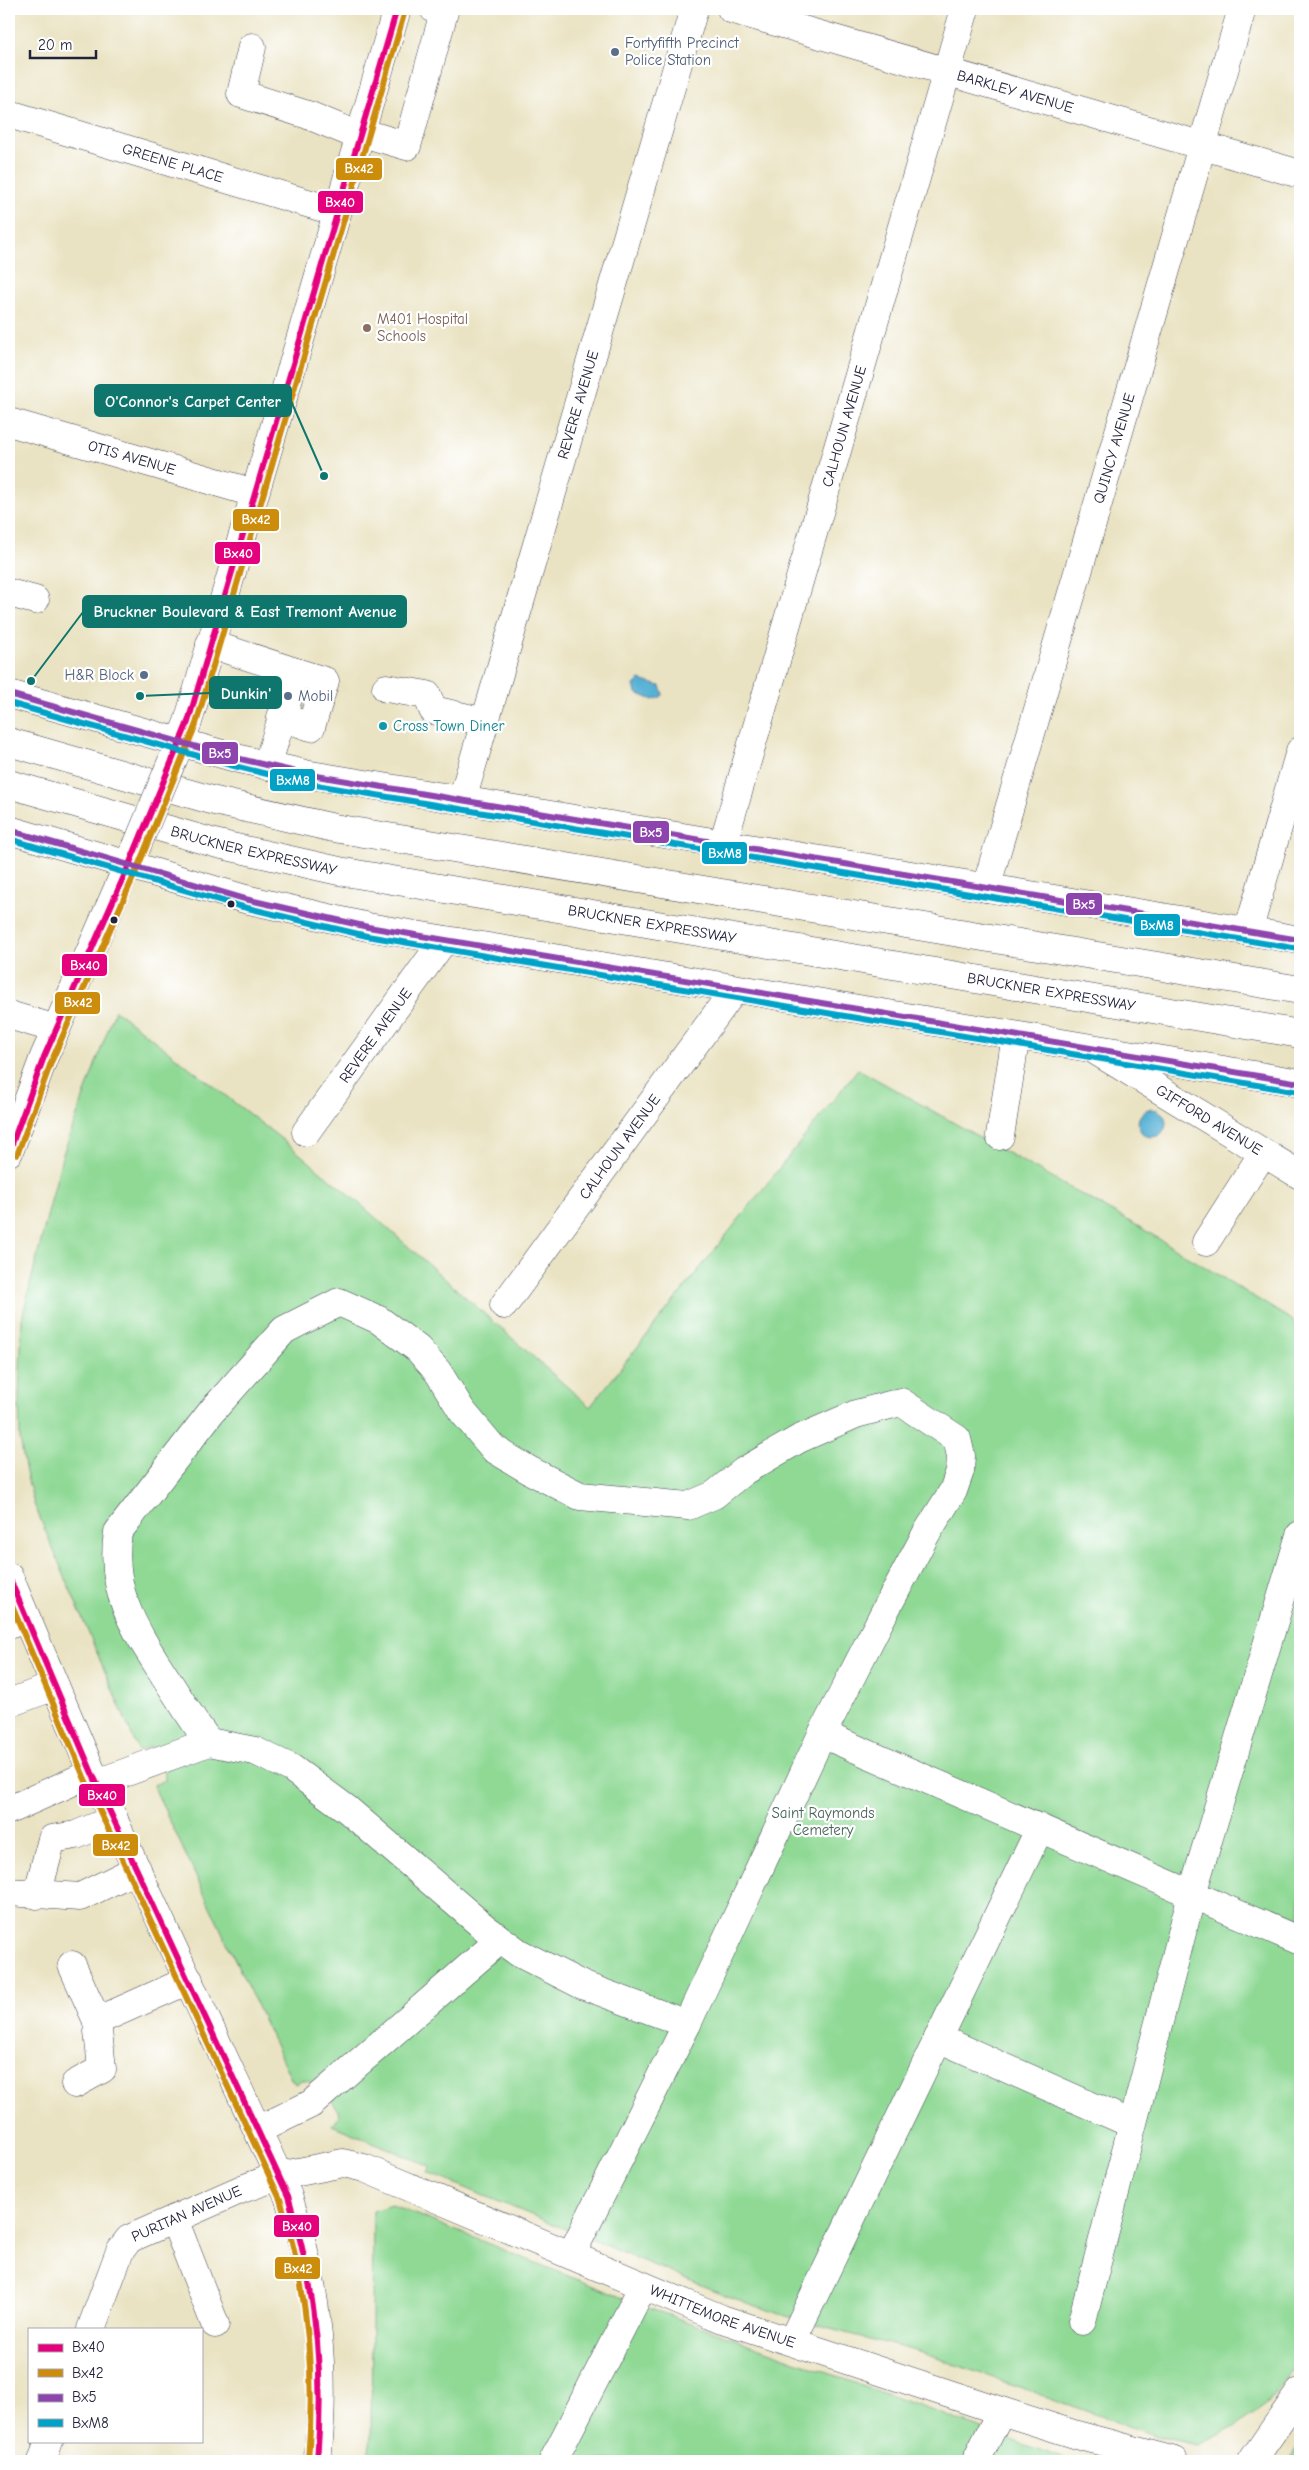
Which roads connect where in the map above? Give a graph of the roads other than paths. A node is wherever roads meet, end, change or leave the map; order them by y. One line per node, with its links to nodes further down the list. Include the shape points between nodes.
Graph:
1 (434, 9): 10 (main road, via 444,12 407,146)
2 (694, 9): 21 (main road, REVERE AVENUE)
3 (731, 9): 8 (main road, BARKLEY AVENUE)
4 (965, 9): 8 (main road, CALHOUN AVENUE)
5 (1242, 9): 11 (main road, QUINCY AVENUE)
6 (391, 11): 10 (main road)
7 (252, 47): 10 (main road, via 241,94)
8 (947, 72): 11 (main road, BARKLEY AVENUE); 30 (main road, CALHOUN AVENUE)
9 (9, 114): 13 (main road, GREENE PLACE)
10 (360, 134): 13 (main road)
11 (1202, 145): 12 (main road, BARKLEY AVENUE); 32 (main road, QUINCY AVENUE)
12 (1300, 174)
13 (337, 212): 15 (main road)
14 (9, 422): 15 (main road, OTIS AVENUE)
15 (254, 493): 18 (main road)
16 (9, 593): 17 (main road)
17 (35, 600)
18 (210, 644): 24 (main road); 25 (main road, via 325,681 311,727 281,717)
19 (386, 688): 21 (main road, via 427,695 433,710)
20 (9, 694): 24 (main road)
21 (485, 722): 27 (main road, REVERE AVENUE)
22 (9, 742): 37 (main road, via 222,803 334,828)
23 (1300, 751): 28 (main road)
24 (176, 752): 25 (main road); 31 (main road, bridge)
25 (267, 766): 27 (main road)
26 (9, 784): 40 (main road, BRUCKNER EXPRESSWAY, via 218,844 339,871)
27 (462, 800): 30 (main road)
28 (1292, 813): 33 (main road)
29 (9, 830): 31 (main road)
30 (723, 844): 32 (main road)
31 (132, 856): 34 (main road, via 245,899 368,927); 39 (main road)
32 (986, 888): 33 (main road)
33 (1248, 932): 35 (main road)
34 (444, 940): 36 (main road); 44 (main road, REVERE AVENUE)
35 (1300, 940)
36 (735, 989): 41 (main road); 50 (main road, CALHOUN AVENUE)
37 (1300, 990)
38 (9, 1015): 39 (main road)
39 (56, 1029): 46 (main road)
40 (1300, 1034)
41 (1016, 1036): 42 (main road); 45 (main road)
42 (1093, 1049): 43 (main road); 47 (main road, GIFFORD AVENUE)
43 (1300, 1083)
44 (306, 1132)
45 (1000, 1136)
46 (11, 1137)
47 (1263, 1153): 48 (main road, GIFFORD AVENUE); 49 (main road)
48 (1300, 1175)
49 (1206, 1242)
50 (504, 1305)
51 (1300, 1535): 64 (main road)
52 (9, 1577): 53 (main road)
53 (17, 1621): 54 (main road)
54 (54, 1686): 55 (main road); 58 (main road)
55 (9, 1703)
56 (822, 1734): 57 (main road, via 926,1534 953,1491 962,1456 957,1439 901,1402 856,1414 799,1439 744,1471 714,1495 688,1506 580,1496 494,1449 418,1349 378,1320 339,1302 284,1330 212,1411 118,1532 114,1556 119,1586 133,1627); 61 (main road); 71 (main road)
57 (209, 1742): 58 (main road); 66 (main road, via 255,1751 291,1768 348,1810)
58 (95, 1778): 59 (main road); 60 (main road)
59 (9, 1810)
60 (114, 1819): 62 (main road); 65 (main road, via 76,1835 52,1839)
61 (1040, 1828): 64 (main road); 72 (main road)
62 (138, 1870): 65 (main road, via 80,1897); 69 (main road)
63 (9, 1892): 65 (main road)
64 (1192, 1894): 67 (main road); 74 (main road)
65 (37, 1895)
66 (500, 1940): 71 (main road, via 566,1978 610,1998); 75 (main road, via 311,2104)
67 (1300, 1941)
68 (72, 1964): 70 (main road)
69 (189, 1980): 70 (main road); 75 (main road)
70 (97, 2021): 73 (main road, via 102,2069)
71 (687, 2024): 78 (main road)
72 (938, 2038): 74 (main road); 83 (main road)
73 (75, 2084)
74 (1132, 2124): 80 (main road)
75 (258, 2130): 76 (main road)
76 (279, 2176): 77 (main road, PURITAN AVENUE); 78 (main road, WHITTEMORE AVENUE, via 350,2164); 88 (main road, via 304,2252 316,2327 321,2400)
77 (174, 2219): 81 (main road); 82 (main road, PURITAN AVENUE, via 134,2237 123,2246)
78 (571, 2255): 79 (main road, WHITTEMORE AVENUE)
79 (643, 2286): 83 (main road, WHITTEMORE AVENUE, via 717,2317); 89 (main road)
80 (1082, 2321)
81 (214, 2324)
82 (91, 2328)
83 (792, 2341): 85 (main road, WHITTEMORE AVENUE)
84 (1300, 2392): 92 (main road)
85 (1001, 2411): 90 (main road); 91 (main road, WHITTEMORE AVENUE)
86 (49, 2442): 87 (main road)
87 (42, 2461)
88 (317, 2461)
89 (553, 2461)
90 (976, 2461)
91 (1175, 2461)
92 (1252, 2461)

